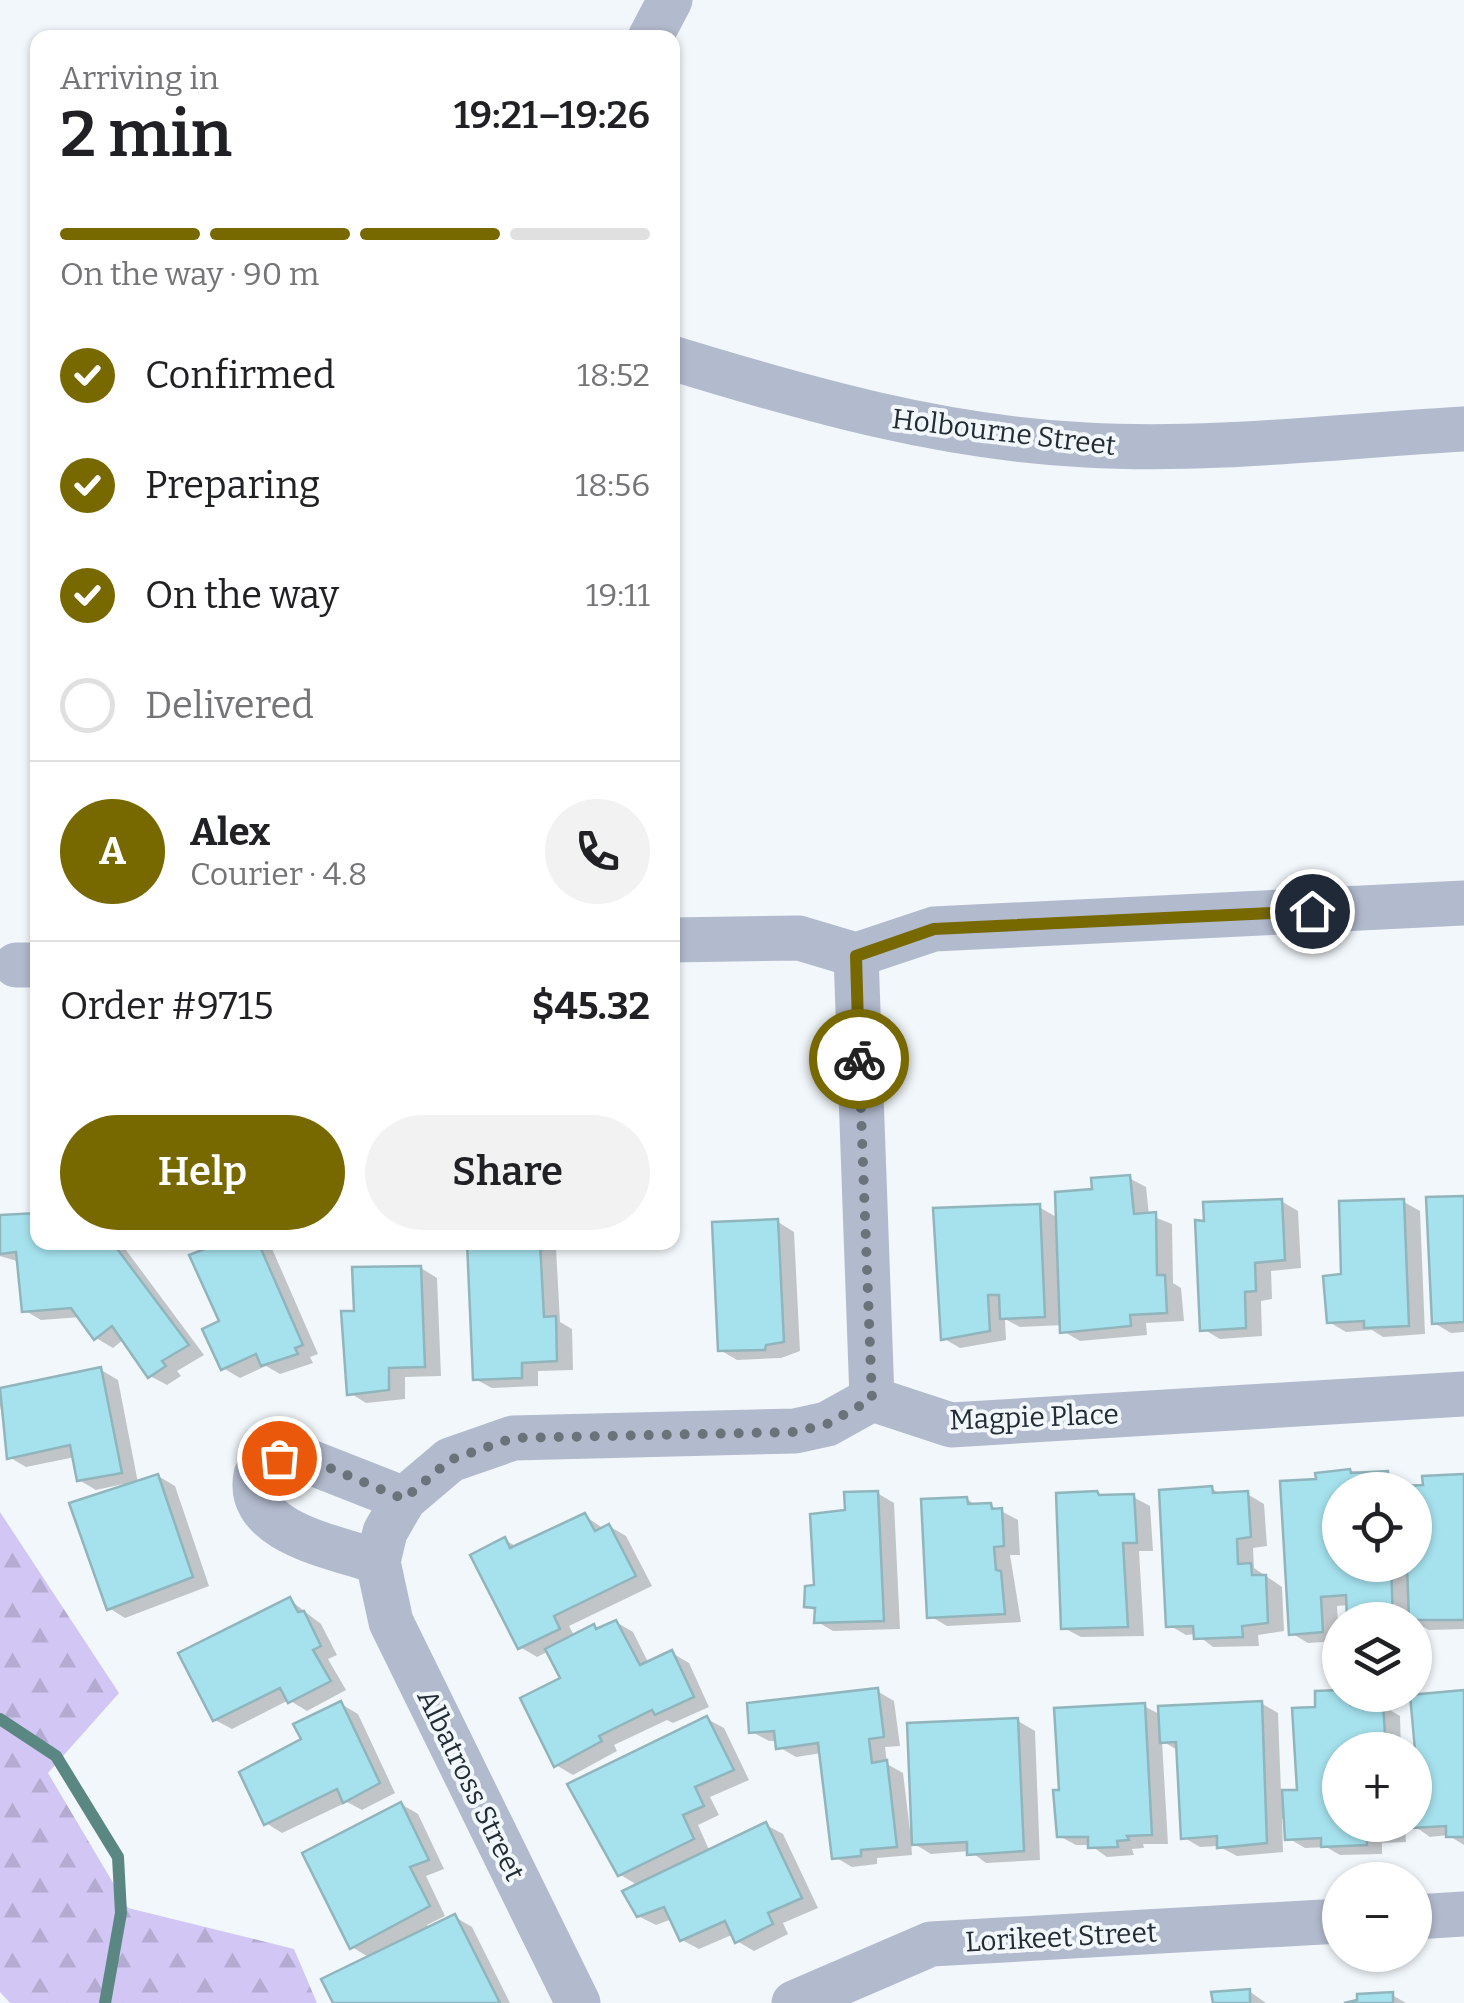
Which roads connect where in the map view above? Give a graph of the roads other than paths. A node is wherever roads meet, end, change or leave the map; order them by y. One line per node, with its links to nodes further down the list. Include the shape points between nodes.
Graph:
1 (670, 0): 2 (street)
2 (654, 30)
3 (680, 360): 4 (street, Holbourne Street, via 836,408 1044,442 1168,446)
4 (1464, 429)
5 (1464, 903): 7 (street, via 934,929)
6 (680, 940): 7 (street, via 799,938)
7 (856, 956): 9 (street)
8 (1464, 1394): 9 (street, Magpie Place, via 951,1424)
9 (872, 1399): 10 (street, via 827,1424 796,1432 513,1438 440,1467)
10 (404, 1499): 11 (street); 11 (street, via 292,1455 256,1475 253,1490 267,1518)
11 (378, 1562): 15 (street, Albatross Street, via 390,1622)
12 (1464, 1914): 13 (street)
13 (1432, 1915)
14 (1322, 1922): 16 (street, Lorikeet Street, via 931,1944)
15 (578, 2003)
16 (794, 2003)

